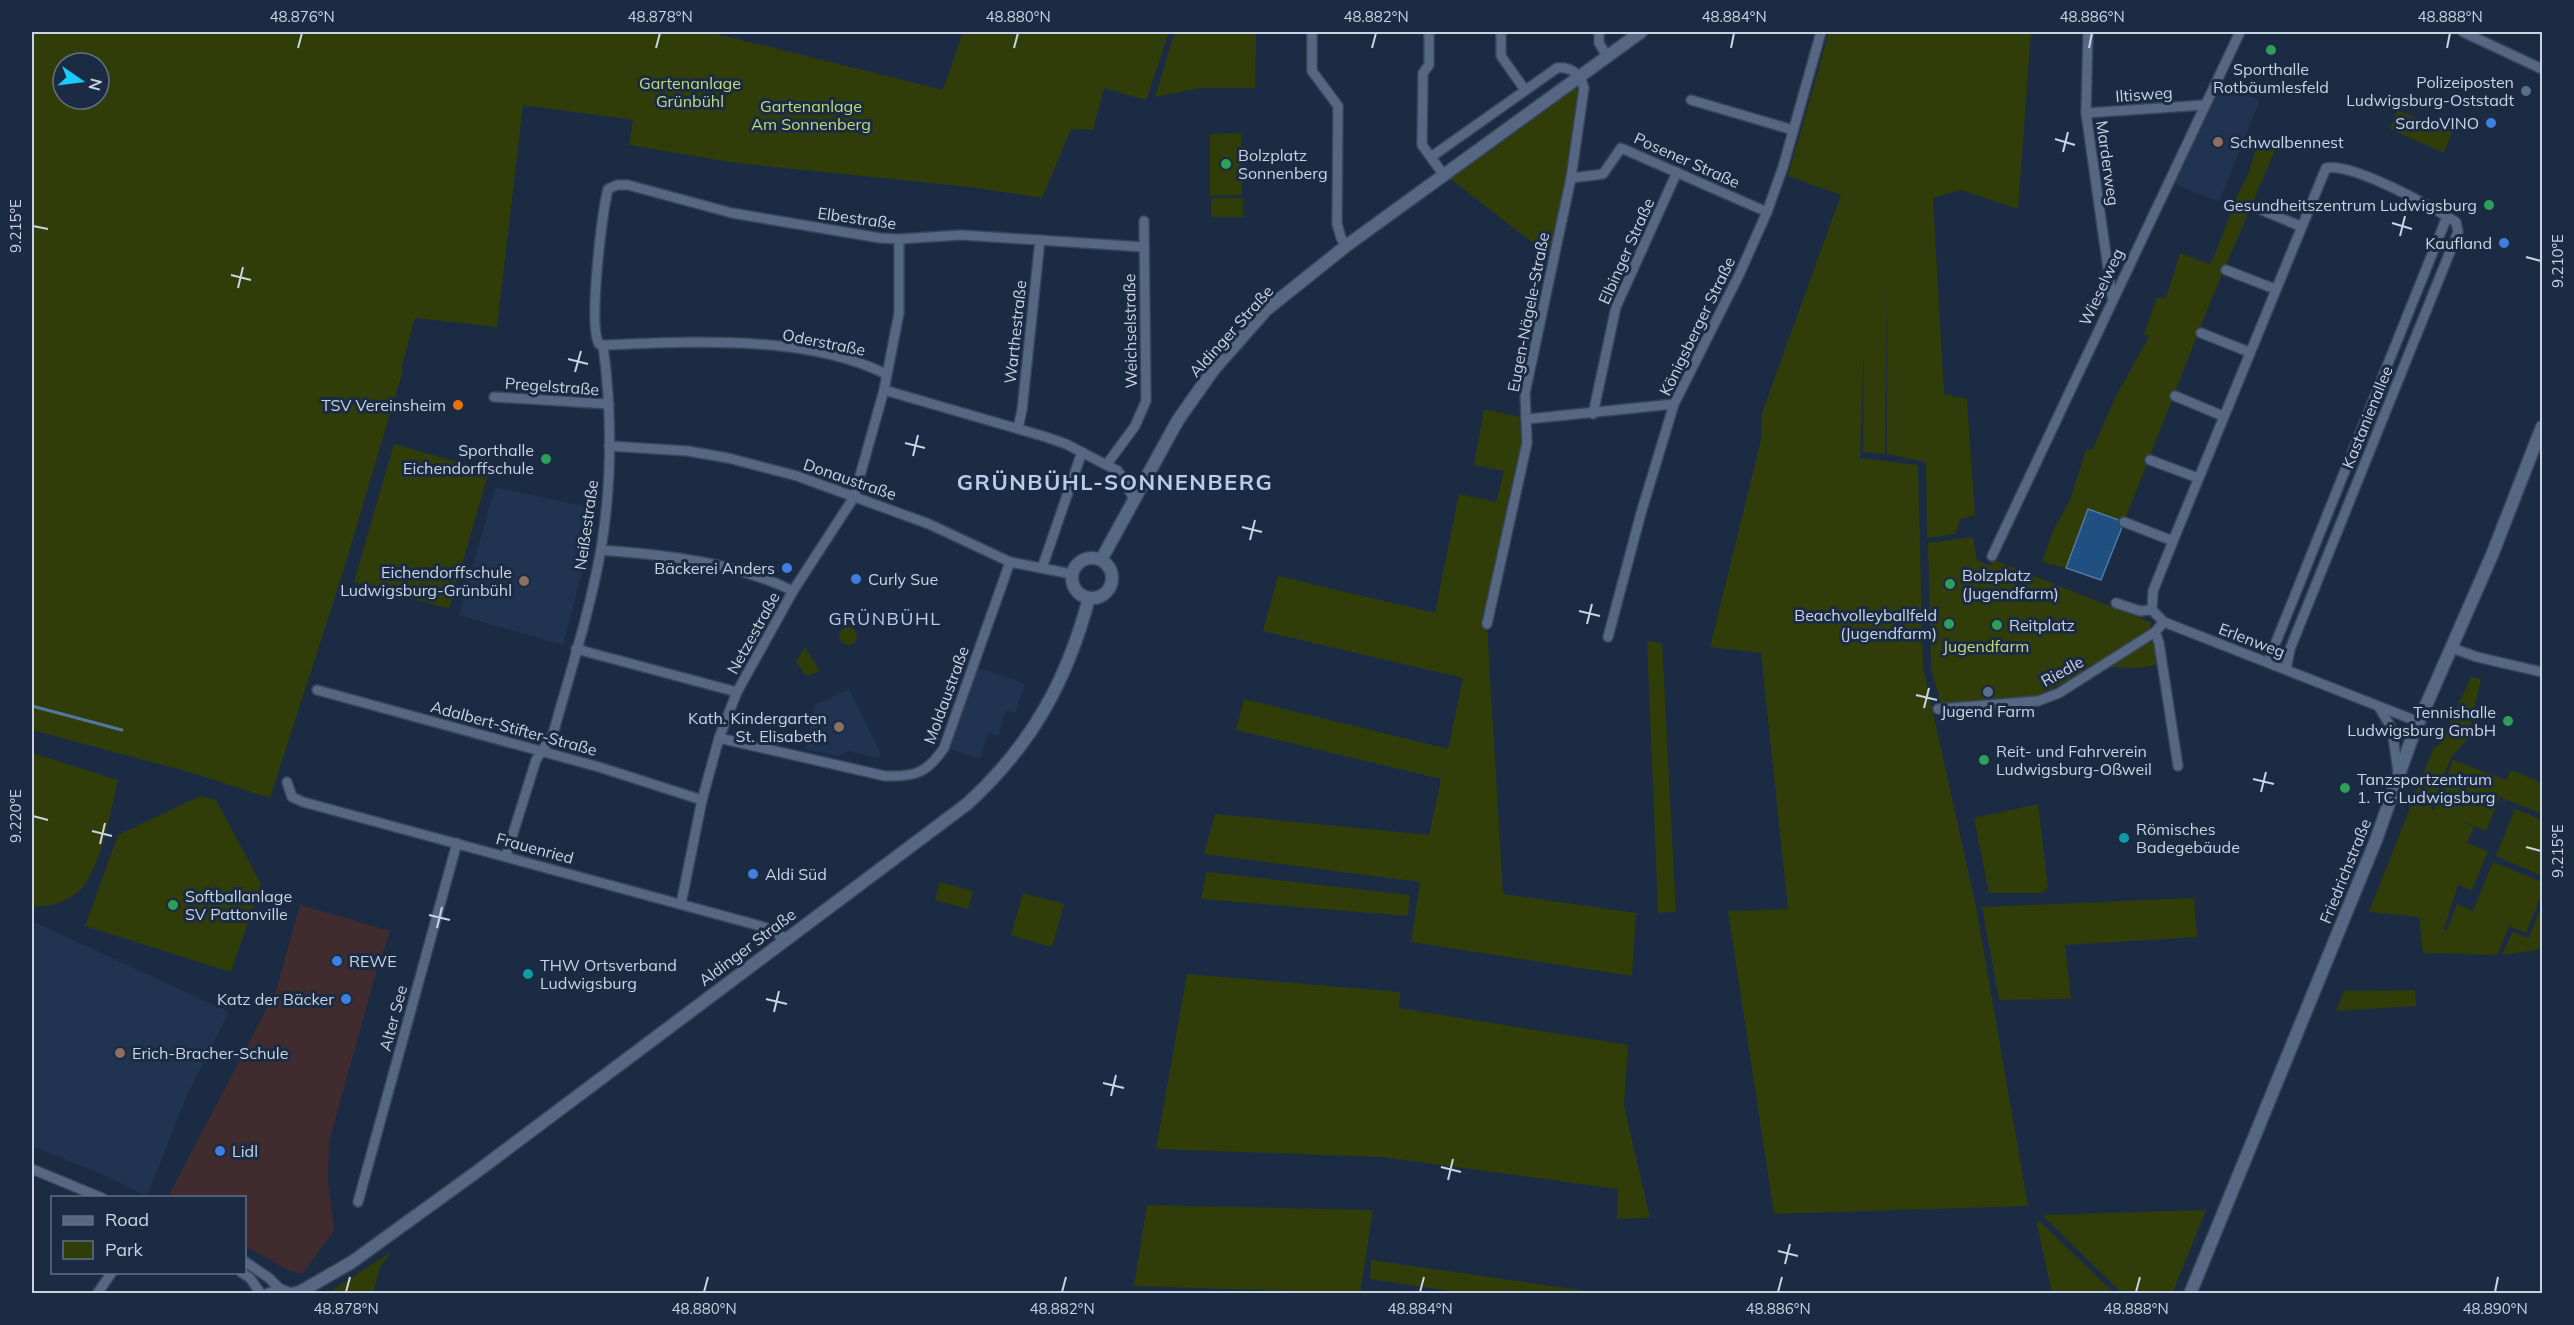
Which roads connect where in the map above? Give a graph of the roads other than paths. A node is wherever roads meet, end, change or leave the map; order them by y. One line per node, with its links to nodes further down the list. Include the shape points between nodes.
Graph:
1 (1312, 32): 32 (street, via 1312,71 1338,106 1337,224)
2 (1429, 32): 19 (street, via 1429,65 1423,73 1422,145)
3 (1501, 32): 14 (street, via 1501,56)
4 (1599, 32): 11 (street, via 1599,43)
5 (1641, 32): 11 (main road, Aldinger Straße)
6 (1821, 32): 18 (street, Königsberger Straße)
7 (2088, 32): 17 (street, Marderweg)
8 (2240, 32): 16 (street, Wieselweg)
9 (2463, 32): 10 (street)
10 (2478, 35): 12 (street)
11 (1607, 56): 13 (main road, Aldinger Straße)
12 (2542, 69)
13 (1579, 78): 14 (street, via 1566,67 1557,68); 21 (main road, Aldinger Straße); 22 (street, Eugen-Nägele-Straße, via 1584,88)
14 (1525, 90): 19 (street)
15 (1691, 100): 18 (street)
16 (2204, 105): 17 (street, Iltisweg); 35 (street, Wieselweg)
17 (2086, 113): 35 (street, Marderweg)
18 (1794, 130): 25 (street, Königsberger Straße)
19 (1431, 157): 21 (street)
20 (1677, 172): 22 (street, Posener Straße, via 1621,148 1603,174); 25 (street, Posener Straße); 47 (street, Elbinger Straße, via 1616,307)
21 (1443, 174): 32 (main road, Aldinger Straße)
22 (1571, 178): 49 (street, Eugen-Nägele-Straße, via 1525,393)
23 (608, 189): 29 (street, Elbestraße, via 628,185 732,213); 39 (street, Neißestraße, via 597,277 595,338)
24 (2252, 206): 28 (street)
25 (1767, 212): 46 (street, Königsberger Straße)
26 (2447, 217): 28 (street, via 2395,188 2331,167 2326,168); 36 (street, Kastanienallee); 38 (street, Kastanienallee, via 2456,222 2458,232)
27 (1144, 221): 31 (street, Weichselstraße)
28 (2300, 226): 34 (street)
29 (899, 239): 30 (street, Elbestraße, via 961,235); 41 (street, via 899,313)
30 (1040, 240): 31 (street, Elbestraße); 51 (street, Warthestraße)
31 (1144, 246): 55 (street, Weichselstraße, via 1146,401 1135,426)
32 (1346, 246): 58 (main road, Aldinger Straße, via 1266,310 1215,369 1178,420)
33 (2226, 270): 34 (street)
34 (2275, 289): 40 (street)
35 (2112, 298): 64 (street, Wieselweg)
36 (2402, 328): 38 (street); 59 (street, Kastanienallee)
37 (2201, 333): 40 (street)
38 (2417, 334): 60 (street, Kastanienallee)
39 (603, 345): 41 (street, Oderstraße, via 765,345 841,358); 45 (street, Neißestraße)
40 (2249, 352): 48 (street)
41 (886, 374): 42 (street)
42 (884, 390): 51 (street); 57 (street, Netzestraße)
43 (2175, 396): 48 (street)
44 (494, 397): 45 (street, Pregelstraße)
45 (609, 404): 52 (street, Neißestraße)
46 (1674, 404): 47 (street); 76 (street, Königsberger Straße)
47 (1593, 414): 49 (street)
48 (2223, 416): 56 (street)
49 (1528, 419): 74 (street, Eugen-Nägele-Straße, via 1527,443)
50 (2542, 427): 77 (main road, Friedrichstraße)
51 (1018, 428): 53 (street)
52 (609, 446): 57 (street, Donaustraße, via 728,458 797,476); 63 (street, Neißestraße)
53 (1082, 452): 55 (street); 67 (street)
54 (2150, 460): 56 (street)
55 (1107, 464): 58 (street, via 1123,478)
56 (2198, 478): 62 (street)
57 (854, 497): 66 (street, Donaustraße, via 929,524); 69 (street, Netzestraße)
58 (1134, 500): 65 (main road, Aldinger Straße)
59 (2330, 505): 60 (street); 79 (street, Kastanienallee)
60 (2345, 512): 80 (street, Kastanienallee, via 2290,649)
61 (2124, 522): 62 (street)
62 (2173, 541): 72 (street, via 2153,591)
63 (601, 550): 69 (street, via 693,560 753,575); 78 (street, Neißestraße)
64 (1992, 556)
65 (1101, 560): 68 (main road, via 1083,560); 70 (main road, via 1110,571 1111,585 1100,597)
66 (1010, 562): 67 (street, Donaustraße); 87 (street, Moldaustraße, via 944,748 932,765 902,777 885,776)
67 (1042, 568): 68 (street, Donaustraße)
68 (1072, 574): 70 (main road, via 1077,592)
69 (793, 591): 83 (street, Netzestraße)
70 (1089, 598): 96 (main road, Aldinger Straße, via 1066,670 1040,718 1000,772 967,804)
71 (2116, 603): 72 (street, via 2140,611)
72 (2152, 610): 73 (street, Erlenweg)
73 (2164, 622): 75 (street, Riedle); 79 (street, Erlenweg)
74 (1487, 624)
75 (2155, 632): 85 (street, Riedle, via 2059,693 2038,701); 89 (street)
76 (1608, 637)
77 (2452, 648): 81 (street); 86 (main road, Friedrichstraße)
78 (576, 649): 83 (street); 88 (street, Neißestraße, via 553,734)
79 (2268, 662): 80 (street, Erlenweg)
80 (2286, 669): 84 (street, Erlenweg)
81 (2542, 672)
82 (318, 690): 88 (street, Adalbert-Stifter-Straße)
83 (737, 692): 87 (street, Netzestraße)
84 (2379, 707): 86 (street, Erlenweg); 90 (street, via 2392,729)
85 (1938, 709)
86 (2419, 722): 90 (main road, Friedrichstraße)
87 (719, 738): 92 (street, Netzestraße)
88 (543, 752): 92 (street, Adalbert-Stifter-Straße); 94 (street, Neißestraße, via 536,760)
89 (2178, 766)
90 (2399, 773): 109 (main road, Friedrichstraße, via 2368,860)
91 (286, 782): 93 (street, Frauenried, via 292,797 303,802)
92 (702, 800): 95 (street, Netzestraße)
93 (457, 843): 94 (street, Frauenried); 99 (street, Alter See)
94 (506, 856): 95 (street, Frauenried)
95 (681, 904): 96 (street, Frauenried, via 764,927)
96 (785, 938): 101 (main road, Aldinger Straße)
97 (32, 1169): 98 (street)
98 (100, 1196)
99 (358, 1202)
100 (246, 1262): 107 (street)
101 (352, 1262): 107 (main road, via 300,1292); 108 (main road)
102 (111, 1274): 104 (street)
103 (244, 1274): 105 (street)
104 (97, 1293)
105 (261, 1293)
106 (269, 1293): 107 (main road)
107 (288, 1293)
108 (317, 1293)
109 (2190, 1293)

